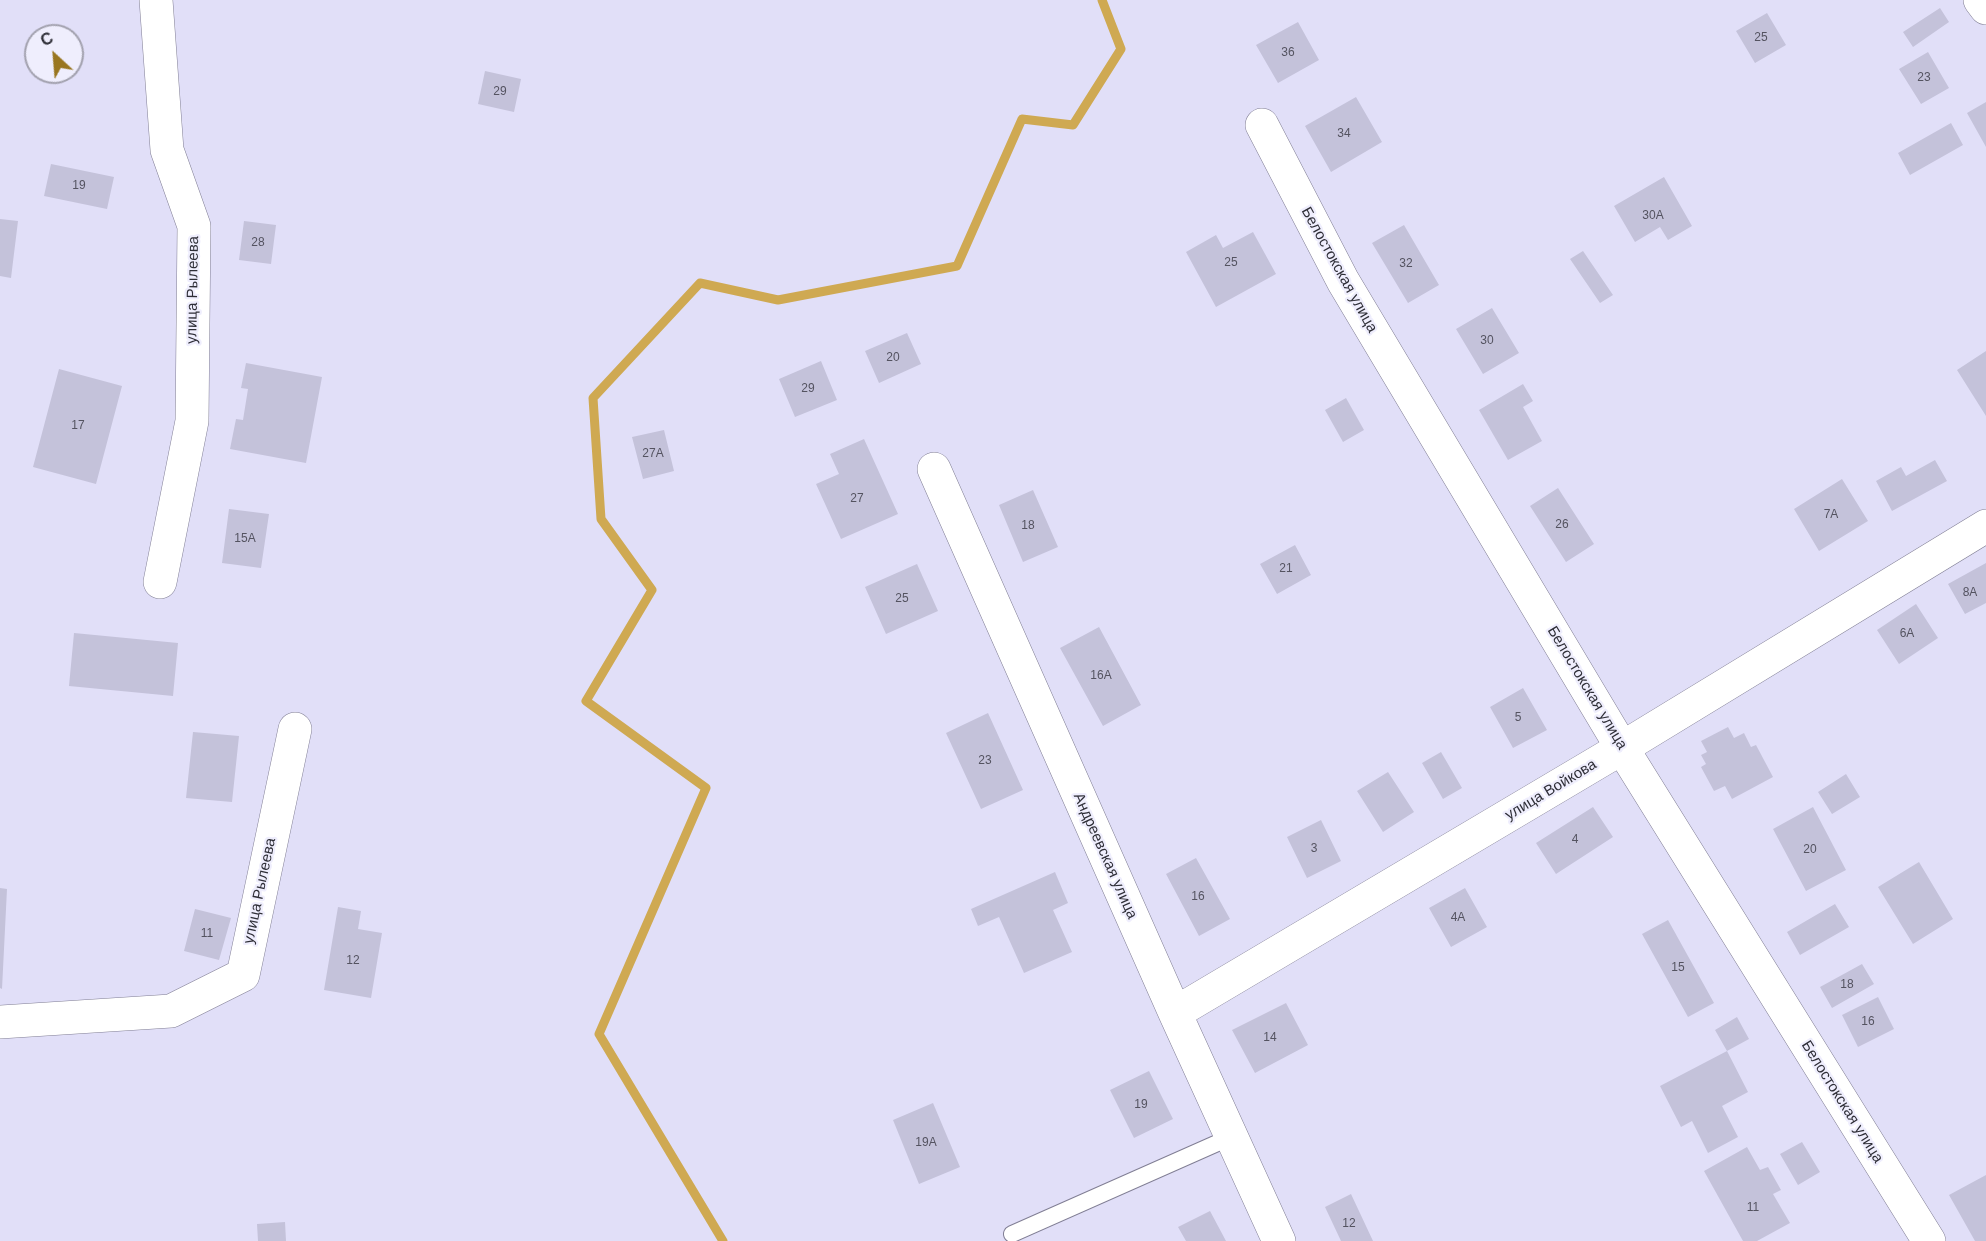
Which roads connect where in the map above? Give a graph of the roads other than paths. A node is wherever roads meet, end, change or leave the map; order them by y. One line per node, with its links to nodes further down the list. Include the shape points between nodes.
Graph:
1 (156, 0): 7 (street, улица Рылеева, via 167,150 194,226 192,421)
2 (1980, 0): 3 (street)
3 (1986, 8)
4 (1262, 125): 9 (street, Белостокская улица, via 1343,281)
5 (934, 469): 10 (street, Андреевская улица)
6 (1986, 526): 9 (street, улица Войкова)
7 (160, 582)
8 (295, 729): 11 (street, улица Рылеева, via 243,975 171,1011)
9 (1622, 748): 10 (street, улица Войкова); 15 (street, Белостокская улица)
10 (1175, 1013): 12 (street, Андреевская улица)
11 (0, 1022)
12 (1231, 1137): 13 (lane); 14 (street, Андреевская улица)
13 (1012, 1234)
14 (1279, 1241)
15 (1929, 1241)

